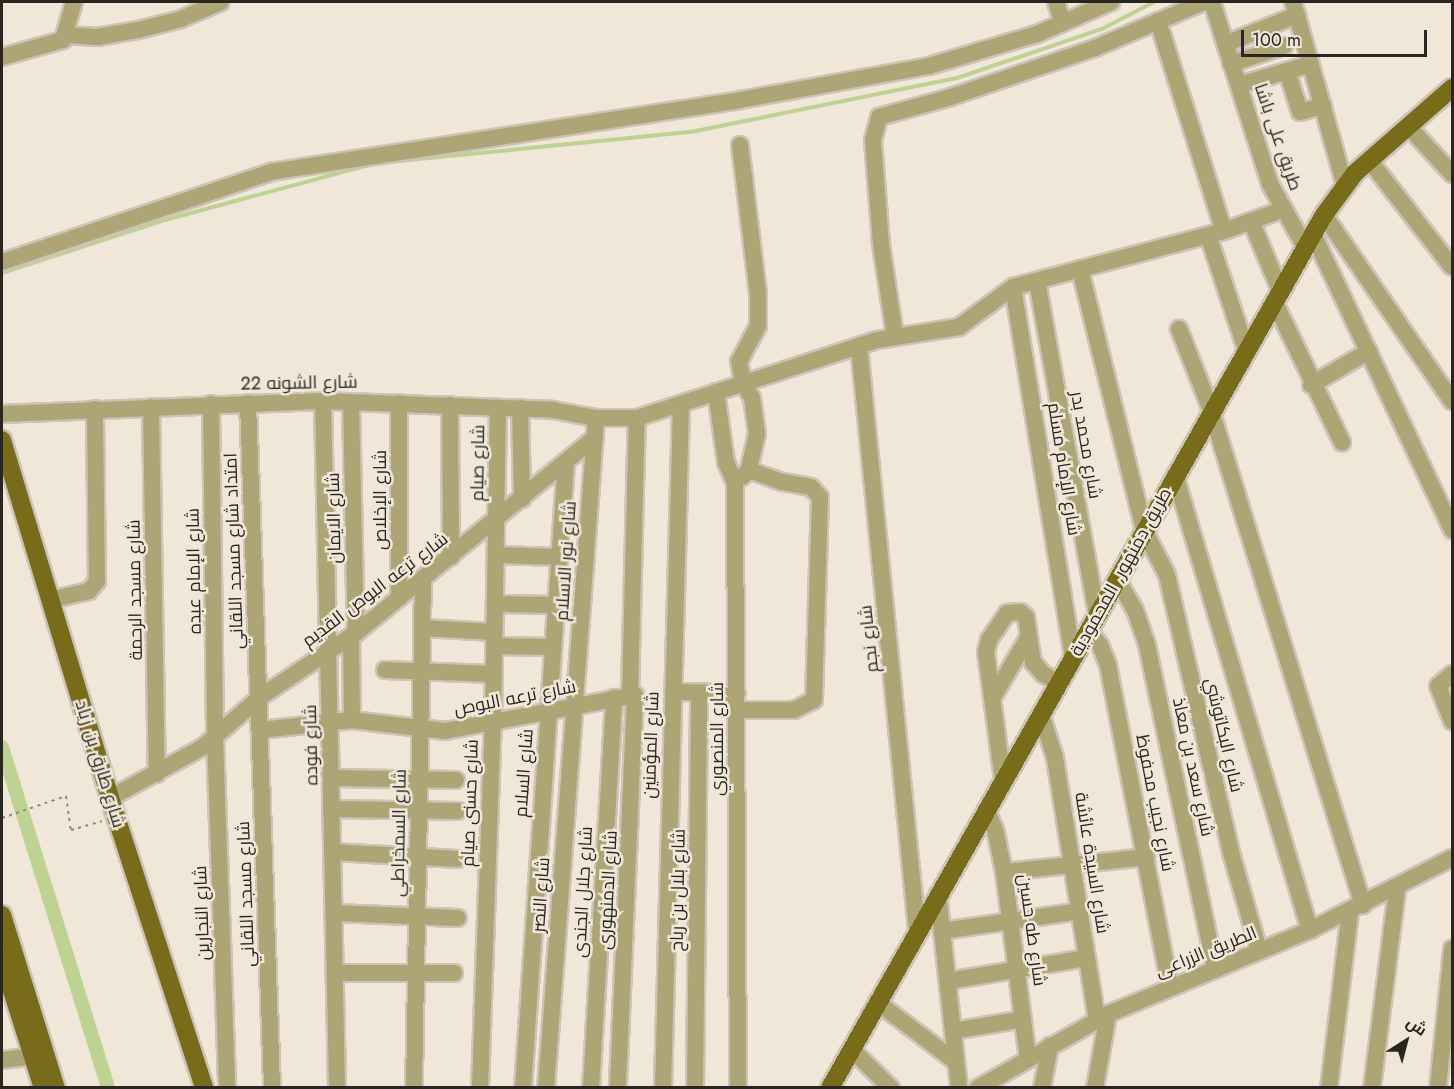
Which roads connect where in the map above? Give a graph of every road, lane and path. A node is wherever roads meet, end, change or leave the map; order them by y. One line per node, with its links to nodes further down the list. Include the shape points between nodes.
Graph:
1 (74, 2): 10 (street)
2 (221, 2): 10 (street, via 181,20 138,30 98,37)
3 (1056, 2): 9 (street)
4 (1204, 2): 8 (street)
5 (1212, 2): 11 (street, طريق على باشا)
6 (1100, 4): 9 (street)
7 (1295, 8): 11 (street); 15 (street)
8 (1158, 21): 28 (street); 37 (street, via 1095,48 879,117 873,140 881,244)
9 (1063, 22): 30 (street, via 1038,34 918,68 740,100 271,172)
10 (68, 35): 13 (street, via 57,43)
11 (1225, 44): 14 (street, طريق على باشا)
12 (1284, 46): 14 (street)
13 (2, 57)
14 (1232, 64): 17 (street, طريق على باشا)
15 (1311, 64): 16 (street); 19 (street)
16 (1287, 71): 17 (street); 19 (street, via 1300,112)
17 (1239, 86): 25 (street, طريق على باشا, via 1270,184)
18 (1452, 88): 20 (main road, طريق دمنهور, المحمودية)
19 (1323, 106): 24 (street)
20 (1409, 127): 22 (main road, طريق دمنهور, المحمودية); 23 (street)
21 (740, 145): 41 (street, via 758,293 758,326 739,361)
22 (1369, 160): 24 (main road, طريق دمنهور, المحمودية); 31 (street)
23 (1452, 174)
24 (1345, 186): 26 (main road, طريق دمنهور, المحمودية)
25 (1284, 209): 27 (street); 29 (street, طريق على باشا)
26 (1324, 215): 29 (main road, طريق دمنهور, المحمودية); 45 (street)
27 (1251, 221): 28 (street); 35 (street)
28 (1216, 233): 32 (street); 39 (street)
29 (1309, 240): 35 (main road, طريق دمنهور, المحمودية); 40 (street, طريق على باشا)
30 (2, 262)
31 (1452, 267)
32 (1080, 269): 33 (street); 69 (street, شارع البكاتوشي)
33 (1037, 281): 34 (street); 80 (street, شارع محمد بدر)
34 (1013, 287): 37 (street, شارع الشونه 22, via 959,327); 87 (street, شارع الإمام مسلم)
35 (1276, 296): 39 (main road, طريق دمنهور, المحمودية); 42 (street)
36 (1179, 329): 56 (street)
37 (895, 336): 38 (street, شارع الشونه 22)
38 (859, 346): 41 (street, شارع الشونه 22); 138 (street, شارع نجم)
39 (1246, 349): 56 (main road, طريق دمنهور, المحمودية)
40 (1369, 351): 42 (street); 70 (street, طريق على باشا)
41 (743, 383): 43 (street, شارع الشونه 22); 64 (street, via 752,398 757,435)
42 (1311, 385): 62 (street)
43 (716, 392): 50 (street, شارع الشونه 22); 66 (street, شارع المنصوري, via 726,462)
44 (323, 401): 46 (street, شارع الشونه 22); 47 (street, شارع الشونه 22); 86 (street, شارع فوده)
45 (1452, 401)
46 (351, 402): 48 (street, شارع الشونه 22); 82 (street, شارع الايمان)
47 (248, 403): 49 (street, شارع الشونه 22); 98 (street, امتداد شارع مسجد اللقاني)
48 (399, 403): 51 (street, شارع الشونه 22); 76 (street, شارع الإخلاص)
49 (211, 404): 52 (street, شارع الشونه 22); 109 (street, شارع الإمام عبده)
50 (681, 404): 59 (street, شارع الشونه 22); 93 (street, شارع المؤمنين)
51 (450, 405): 53 (street, شارع الشونه 22); 72 (street)
52 (151, 406): 55 (street, شارع الشونه 22); 110 (street, شارع مسجد الرحمة)
53 (498, 408): 54 (street, شارع الشونه 22); 68 (street, شارع صيام)
54 (520, 408): 58 (street, شارع الشونه 22); 67 (street)
55 (95, 409): 57 (street, شارع الشونه 22); 77 (street, via 97,581 89,591)
56 (1210, 410): 65 (main road, طريق دمنهور, المحمودية); 131 (street)
57 (2, 414)
58 (596, 418): 59 (street, شارع الشونه 22); 60 (street, شارع نور الاسلام)
59 (637, 418): 96 (street, شارع الدمنهورى)
60 (594, 438): 63 (street, شارع ترعه البوص القديم); 99 (street, شارع نور الاسلام)
61 (2, 440): 77 (main road, شارع طارق بن زياد)
62 (1342, 442)
63 (566, 462): 67 (street, شارع ترعه البوص القديم); 73 (street, شارع السلام)
64 (749, 470): 66 (street); 101 (street, via 782,483 811,487 820,497 814,700 794,710)
65 (1175, 475): 69 (main road, طريق دمنهور, المحمودية); 139 (street)
66 (735, 483): 95 (street, شارع المنصوري)
67 (522, 499): 68 (street, شارع ترعه البوص القديم)
68 (497, 519): 71 (street, شارع حسنى صيام); 72 (street, شارع ترعه البوص القديم)
69 (1144, 530): 75 (main road, طريق دمنهور, المحمودية); 142 (street, شارع البكاتوشي, via 1167,575 1232,856)
70 (1452, 530)
71 (496, 555): 73 (street); 78 (street, شارع حسنى صيام)
72 (451, 556): 74 (street, شارع ترعه البوص القديم)
73 (559, 557): 79 (street, شارع السلام)
74 (423, 579): 76 (street, شارع ترعه البوص القديم); 81 (street, شارع السمخراطي)
75 (1117, 579): 80 (main road, طريق دمنهور, المحمودية); 146 (street, شارع سعد بن معاذ, via 1135,610 1147,645)
76 (399, 598): 82 (street, شارع ترعه البوص القديم)
77 (50, 600): 115 (main road, شارع طارق بن زياد)
78 (495, 604): 79 (street); 84 (street, شارع حسنى صيام)
79 (555, 605): 85 (street, شارع السلام)
80 (1092, 623): 87 (main road, طريق دمنهور, المحمودية); 124 (street, شارع نجيب محفوظ, via 1108,665)
81 (422, 628): 84 (street); 89 (street, شارع السمخراطي)
82 (354, 635): 86 (street, شارع ترعه البوص القديم); 103 (street)
83 (1028, 638): 92 (street, via 1035,666); 97 (street); 97 (street, via 1023,614 1007,613 987,646)
84 (494, 639): 85 (street); 90 (street, شارع حسنى صيام)
85 (552, 647): 100 (street, شارع السلام)
86 (328, 651): 98 (street, شارع ترعه البوص القديم); 106 (street, شارع فوده)
87 (1074, 657): 92 (main road, طريق دمنهور, المحمودية)
88 (385, 670): 89 (street)
89 (421, 671): 90 (street); 107 (street, شارع السمخراطي)
90 (494, 674): 104 (street, شارع حسنى صيام)
91 (1452, 674): 105 (street, via 1438,686)
92 (1059, 682): 102 (main road, طريق دمنهور, المحمودية)
93 (673, 692): 94 (street); 174 (street, شارع المؤمنين)
94 (699, 693): 95 (street); 175 (street, شارع بلال بن رباح)
95 (737, 693): 101 (street, شارع المنصوري)
96 (626, 696): 99 (street, شارع ترعه البوص); 172 (street, شارع جلال الجندى); 173 (street, شارع الدمنهورى)
97 (993, 697): 114 (street)
98 (259, 698): 108 (street, شارع مسجد اللقاني); 109 (street, شارع ترعه البوص القديم)
99 (574, 706): 100 (street, شارع ترعه البوص); 171 (street, شارع النصر)
100 (547, 710): 104 (street, شارع ترعه البوص); 170 (street, شارع السلام)
101 (737, 710): 176 (street, شارع المنصوري)
102 (1041, 714): 114 (main road, طريق دمنهور, المحمودية); 127 (street, شارع السيدة عائشة, via 1056,758)
103 (352, 720): 106 (street, شارع ترعه البوص); 107 (street, شارع ترعه البوص)
104 (493, 721): 107 (street, شارع ترعه البوص, via 458,730); 169 (street, شارع حسنى صيام)
105 (1452, 721)
106 (330, 722): 108 (street, شارع ترعه البوص); 111 (street, شارع فوده)
107 (420, 728): 112 (street, شارع السمخراطي)
108 (260, 730): 166 (street, شارع مسجد اللقاني)
109 (215, 738): 110 (street, شارع ترعه البوص القديم); 165 (street, شارع النجارين)
110 (157, 774): 115 (street, شارع ترعه البوص القديم)
111 (331, 778): 112 (street); 116 (street, شارع فوده)
112 (419, 779): 113 (street); 117 (street, شارع السمخراطي)
113 (456, 780)
114 (1003, 781): 118 (main road, طريق دمنهور, المحمودية)
115 (110, 798): 120 (main road, شارع طارق بن زياد)
116 (331, 810): 117 (street); 122 (street, شارع فوده)
117 (419, 810): 119 (street); 123 (street, شارع السمخراطي)
118 (986, 810): 128 (street, شارع طه حسين, via 995,829); 130 (main road, طريق دمنهور, المحمودية)
119 (458, 811)
120 (116, 816): 121 (path, via 70,830 66,796); 164 (main road, شارع طارق بن زياد)
121 (2, 818)
122 (332, 852): 123 (street); 133 (street, شارع فوده)
123 (418, 856): 126 (street); 135 (street, شارع السمخراطي)
124 (1146, 857): 127 (street); 151 (street, شارع نجيب محفوظ)
125 (1452, 858): 129 (street, الطريق الزراعى)
126 (458, 859)
127 (1073, 865): 128 (street); 132 (street, شارع السيدة عائشة)
128 (1004, 872): 137 (street, شارع طه حسين)
129 (1397, 889): 131 (street, الطريق الزراعى); 184 (street)
130 (938, 894): 138 (main road, طريق دمنهور, المحمودية); 140 (street)
131 (1357, 908): 139 (street, الطريق الزراعى); 183 (street)
132 (1080, 911): 137 (street); 143 (street, شارع السيدة عائشة)
133 (334, 913): 135 (street); 147 (street, شارع فوده)
134 (2, 915): 163 (main road)
135 (417, 916): 136 (street); 148 (street, شارع السمخراطي)
136 (458, 918)
137 (1011, 921): 140 (street); 145 (street, شارع طه حسين)
138 (917, 929): 152 (main road, طريق دمنهور, المحمودية)
139 (1310, 930): 142 (street, الطريق الزراعى)
140 (942, 931): 150 (street)
141 (1452, 949): 185 (street)
142 (1259, 951): 146 (street, الطريق الزراعى)
143 (1087, 958): 145 (street); 153 (street, شارع السيدة عائشة)
144 (2, 959): 159 (main road)
145 (1018, 969): 150 (street); 154 (street, شارع طه حسين)
146 (1215, 969): 151 (street, الطريق الزراعى)
147 (335, 973): 148 (street); 167 (street, شارع فوده)
148 (416, 973): 149 (street); 168 (street, شارع السمخراطي)
149 (454, 974)
150 (948, 981): 155 (street)
151 (1170, 988): 153 (street, الطريق الزراعى)
152 (877, 1002): 157 (main road, طريق دمنهور, المحمودية); 161 (street)
153 (1102, 1017): 156 (street, الطريق الزراعى); 182 (street, شارع السيدة عائشة)
154 (1023, 1019): 155 (street); 160 (street, شارع طه حسين)
155 (953, 1031): 161 (street)
156 (1050, 1046): 160 (street, الطريق الزراعى); 181 (street)
157 (852, 1049): 177 (main road, طريق دمنهور, المحمودية); 178 (street)
158 (2, 1056): 159 (street)
159 (33, 1056): 162 (main road)
160 (1028, 1059): 180 (street, الطريق الزراعى)
161 (956, 1062): 179 (street)
162 (43, 1088)
163 (56, 1088)
164 (204, 1088)
165 (227, 1088)
166 (272, 1088)
167 (337, 1088)
168 (414, 1088)
169 (480, 1088)
170 (523, 1088)
171 (546, 1088)
172 (591, 1088)
173 (618, 1088)
174 (663, 1088)
175 (695, 1088)
176 (738, 1088)
177 (830, 1088)
178 (891, 1088)
179 (959, 1088)
180 (978, 1088)
181 (1042, 1088)
182 (1095, 1088)
183 (1329, 1088)
184 (1372, 1088)
185 (1437, 1088)

